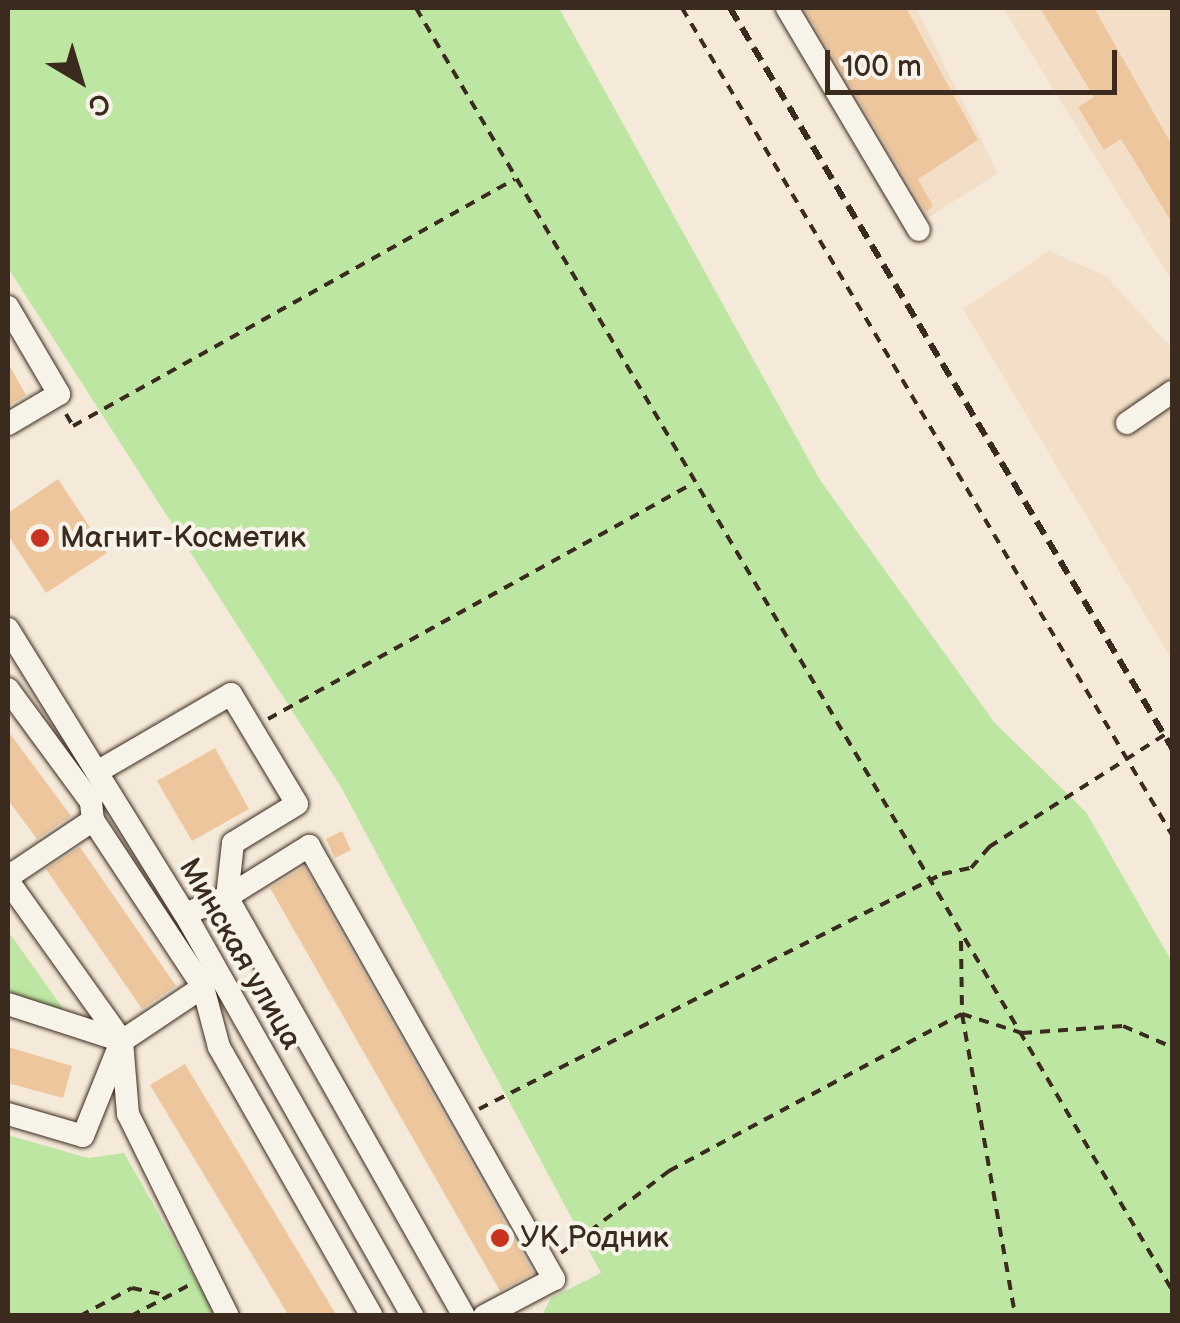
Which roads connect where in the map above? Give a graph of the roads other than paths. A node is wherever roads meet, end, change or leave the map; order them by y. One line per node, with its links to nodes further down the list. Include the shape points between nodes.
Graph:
1 (788, 8): 2 (street)
2 (920, 230)
3 (8, 307): 6 (street, via 55,396)
4 (1172, 392): 5 (street)
5 (1127, 422)
6 (8, 424)
7 (8, 629): 9 (street, Минская улица)
8 (8, 689): 10 (street, via 91,802)
9 (97, 772): 12 (street, via 231,694 297,804 233,843); 13 (street, Минская улица)
10 (93, 820): 11 (street); 14 (street)
11 (8, 879): 16 (street)
12 (227, 897): 13 (street); 21 (street); 22 (street, via 308,846 554,1280)
13 (185, 914): 20 (street, Минская улица)
14 (202, 988): 16 (street); 19 (street, via 219,1047)
15 (8, 1004): 16 (street)
16 (122, 1041): 17 (street, via 83,1136); 18 (street, via 128,1114)
17 (8, 1114)
18 (228, 1316)
19 (372, 1316)
20 (412, 1316)
21 (464, 1316)
22 (484, 1316)

